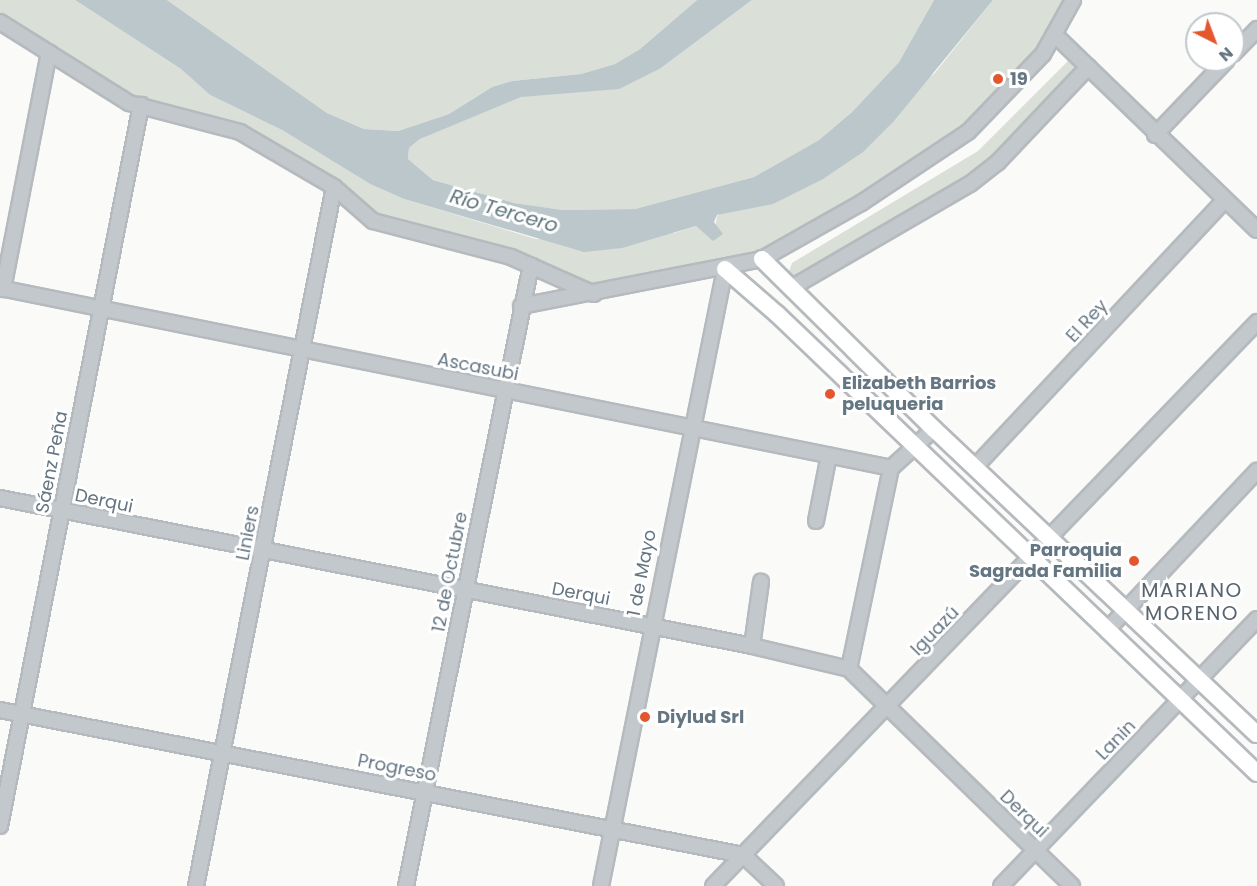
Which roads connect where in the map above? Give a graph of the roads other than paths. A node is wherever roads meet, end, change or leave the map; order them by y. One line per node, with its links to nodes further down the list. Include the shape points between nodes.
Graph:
1 (1073, 0): 4 (street)
2 (0, 22): 6 (street)
3 (1257, 28): 5 (street)
4 (1054, 34): 7 (street); 14 (street, via 1028,71 968,132 861,203)
5 (1245, 41)
6 (50, 52): 9 (street, via 120,98); 18 (street)
7 (1088, 67): 10 (street); 17 (street, via 998,162 970,184)
8 (1215, 72): 10 (street)
9 (141, 105): 11 (street, via 240,132); 21 (street, Sáenz Peña)
10 (1155, 135): 12 (street)
11 (334, 187): 15 (street, via 373,221 486,248); 23 (street, Liniers)
12 (1225, 200): 13 (street); 29 (street, El Rey)
13 (1257, 230)
14 (762, 258): 16 (street); 17 (main road)
15 (531, 265): 19 (street); 20 (street, 12 de Octubre)
16 (724, 268): 19 (street); 25 (street, 1 de Mayo); 27 (main road)
17 (791, 288): 26 (main road)
18 (2, 289): 21 (street, Ascasubi)
19 (594, 294): 20 (street)
20 (521, 306): 24 (street, 12 de Octubre)
21 (101, 309): 23 (street, Ascasubi); 33 (street, Sáenz Peña)
22 (1257, 322): 35 (street, Iguazú)
23 (303, 350): 24 (street, Ascasubi); 36 (street, Liniers)
24 (504, 391): 25 (street, Ascasubi); 39 (street, 12 de Octubre)
25 (690, 426): 28 (street, Ascasubi); 42 (street, 1 de Mayo)
26 (934, 429): 27 (street); 29 (main road)
27 (915, 448): 30 (street); 37 (main road)
28 (828, 455): 30 (street, Ascasubi); 34 (street)
29 (975, 467): 35 (main road)
30 (891, 468): 45 (street)
31 (1257, 471): 40 (street)
32 (0, 498): 33 (street, Derqui)
33 (61, 510): 36 (street, Derqui); 50 (street, Sáenz Peña)
34 (816, 521)
35 (1051, 538): 37 (street, Iguazú); 40 (main road)
36 (262, 552): 39 (street, Derqui); 52 (street, Liniers)
37 (1031, 558): 43 (main road); 48 (street, Iguazú)
38 (761, 582): 44 (street)
39 (465, 589): 42 (street, Derqui); 54 (street, 12 de Octubre)
40 (1127, 610): 43 (street); 46 (main road)
41 (1257, 619): 46 (street, Lanin)
42 (650, 626): 44 (street, Derqui); 56 (street, 1 de Mayo)
43 (1107, 630): 47 (main road)
44 (752, 646): 45 (street, Derqui)
45 (849, 669): 48 (street, Derqui)
46 (1200, 679): 47 (street, Lanin); 51 (main road)
47 (1181, 699): 53 (main road); 57 (street, Lanin)
48 (885, 707): 57 (street, Derqui); 58 (street, Iguazú)
49 (0, 710): 50 (street, Progreso)
50 (22, 714): 52 (street, Progreso); 55 (street, Sáenz Peña)
51 (1257, 734)
52 (222, 752): 54 (street, Progreso); 59 (street, Liniers)
53 (1257, 773)
54 (425, 792): 56 (street, Progreso); 60 (street, 12 de Octubre)
55 (0, 826)
56 (612, 828): 58 (street, Progreso); 61 (street, 1 de Mayo)
57 (1035, 850): 64 (street, Lanin); 65 (street, Derqui)
58 (743, 855): 62 (street, Iguazú); 63 (street)
59 (196, 886)
60 (406, 886)
61 (601, 886)
62 (713, 886)
63 (776, 886)
64 (1000, 886)
65 (1072, 886)

